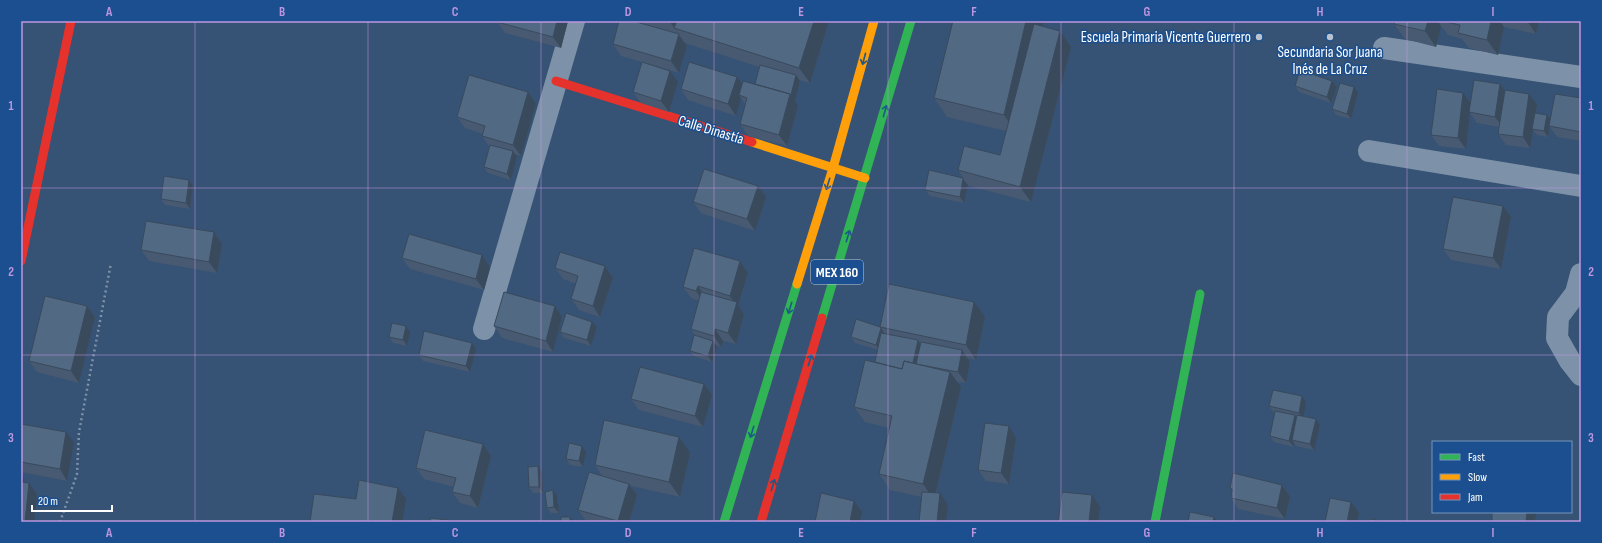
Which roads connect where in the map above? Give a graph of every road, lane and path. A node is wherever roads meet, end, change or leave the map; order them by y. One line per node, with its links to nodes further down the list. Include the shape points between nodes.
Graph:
1 (71, 21): 12 (main road)
2 (574, 21): 7 (street)
3 (874, 21): 9 (main road, MEX 160, one-way to 9)
4 (911, 21): 10 (main road, MEX 160, one-way to 4)
5 (1384, 48): 6 (street)
6 (1581, 77)
7 (556, 82): 9 (main road, Calle Dinastía); 16 (street)
8 (1369, 151): 11 (street)
9 (833, 168): 10 (main road, Calle Dinastía); 19 (main road, MEX 160, one-way to 19)
10 (865, 178): 20 (main road, MEX 160, one-way to 10)
11 (1581, 186)
12 (21, 260)
13 (111, 263): 18 (path, via 79,432 77,474)
14 (1579, 284): 17 (street, via 1558,317 1557,338)
15 (1200, 294): 21 (main road)
16 (484, 329)
17 (1581, 375)
18 (60, 522)
19 (724, 522)
20 (761, 522)
21 (1155, 522)

